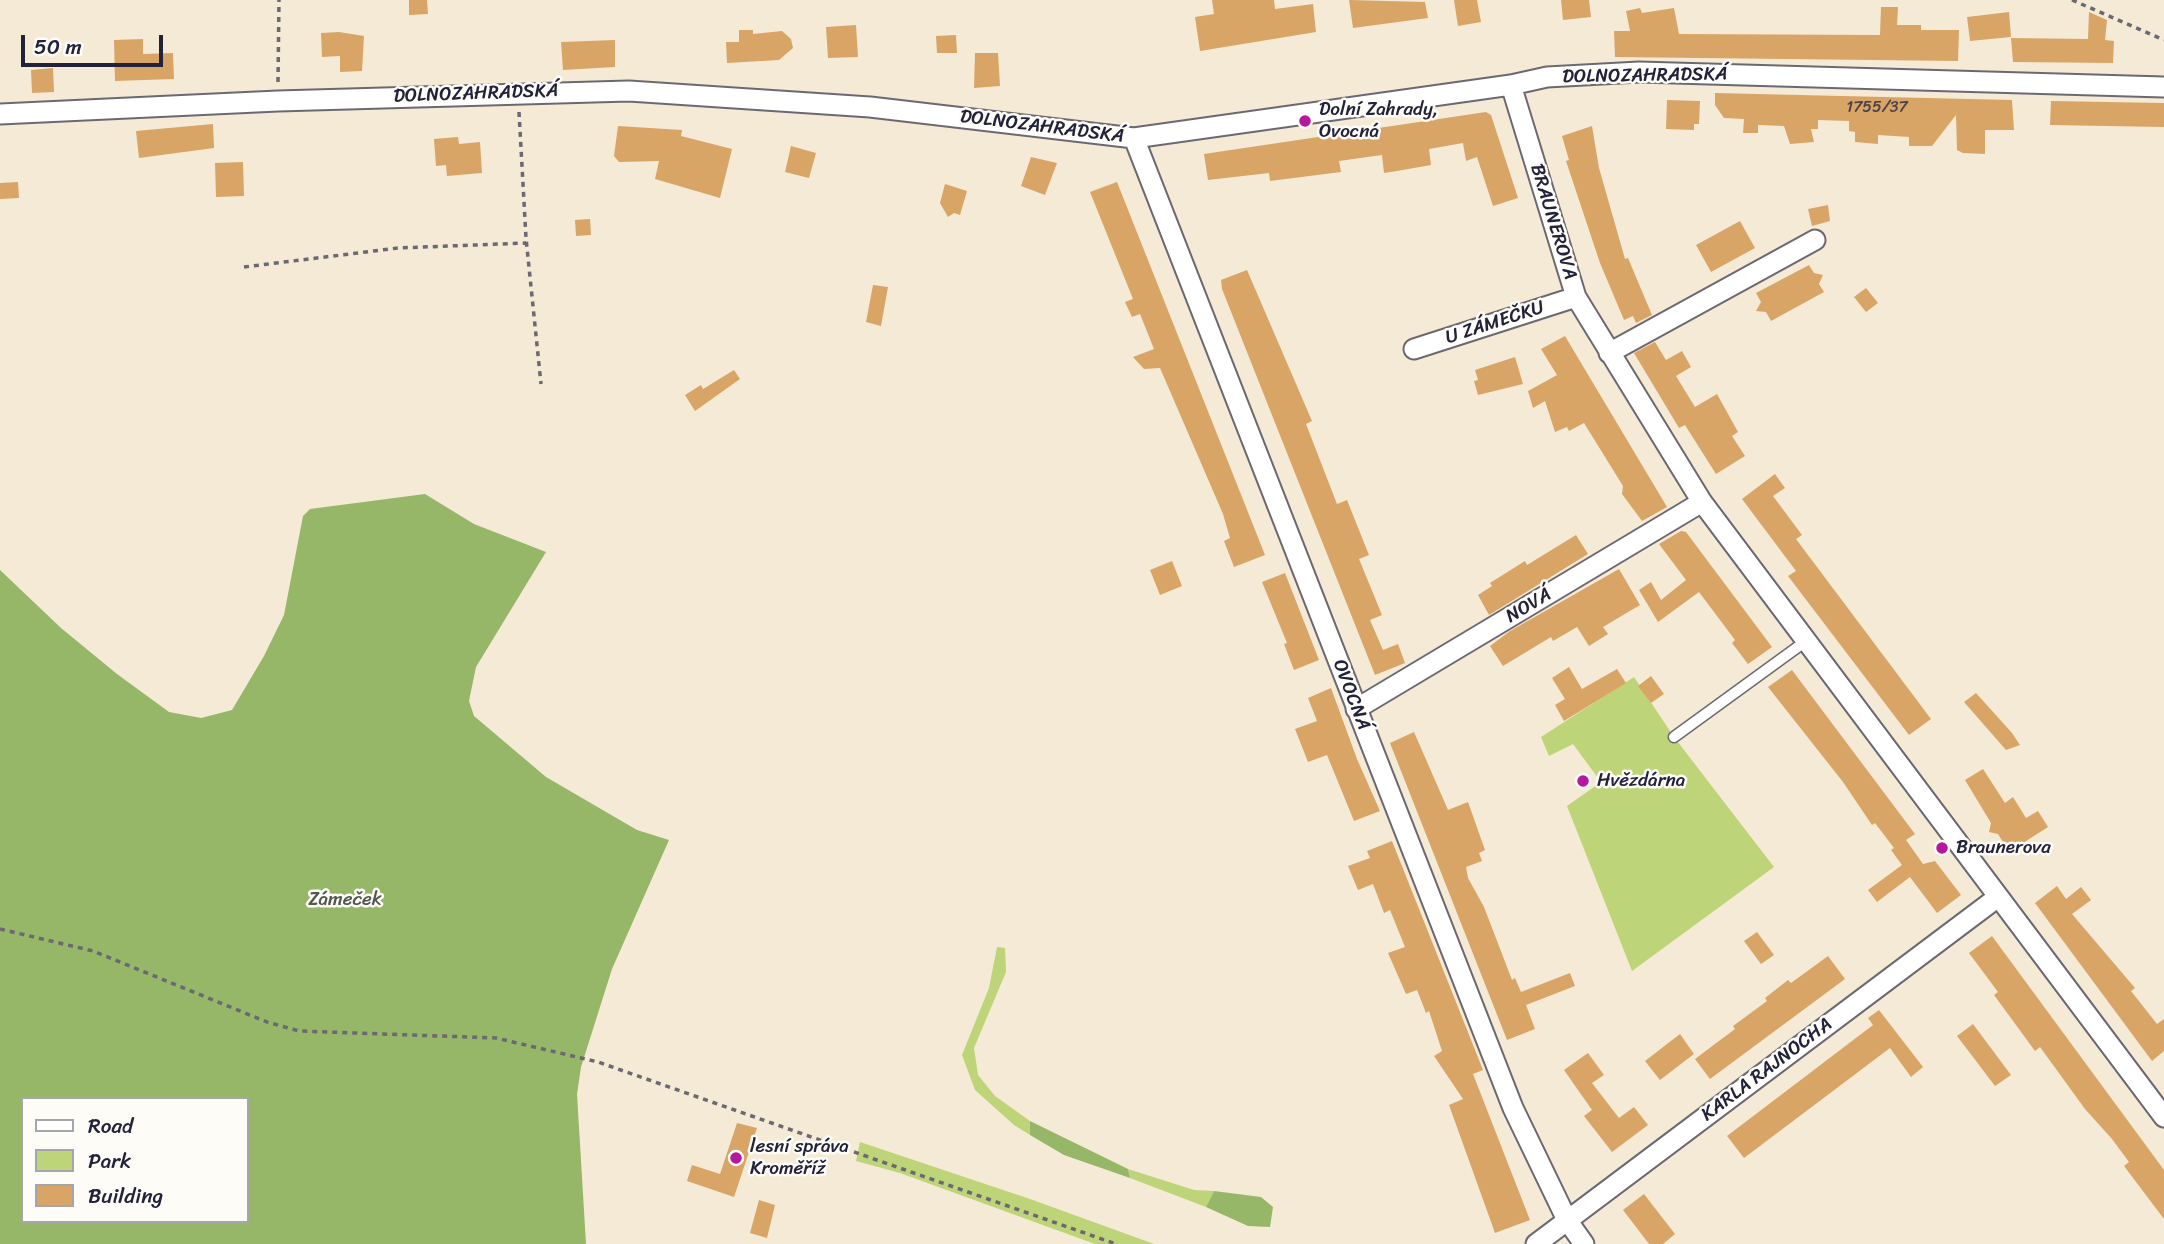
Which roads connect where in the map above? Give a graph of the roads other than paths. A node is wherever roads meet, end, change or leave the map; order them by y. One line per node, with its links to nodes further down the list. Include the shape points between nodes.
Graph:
1 (1511, 85): 2 (street, DOLNOZAHRADSKÁ, via 1547,77 1639,72); 4 (street, DOLNOZAHRADSKÁ); 6 (street, BRAUNEROVA)
2 (2164, 87)
3 (0, 114): 4 (street, DOLNOZAHRADSKÁ, via 629,91 870,107)
4 (1134, 138): 11 (street, OVOCNÁ)
5 (1815, 240): 8 (street)
6 (1576, 297): 7 (street, U ZÁMEČKU); 8 (street, BRAUNEROVA)
7 (1414, 349)
8 (1609, 353): 9 (street, BRAUNEROVA)
9 (1702, 502): 10 (street, BRAUNEROVA); 11 (street, NOVÁ)
10 (1806, 641): 12 (lane); 13 (street, BRAUNEROVA)
11 (1356, 709): 15 (street, OVOCNÁ, via 1513,1108)
12 (1674, 737)
13 (1998, 897): 14 (street, BRAUNEROVA); 15 (street, KARLA RAJNOCHA)
14 (2164, 1118)
15 (1567, 1220): 16 (street, KARLA RAJNOCHA); 17 (street, OVOCNÁ)
16 (1536, 1244)
17 (1584, 1244)

